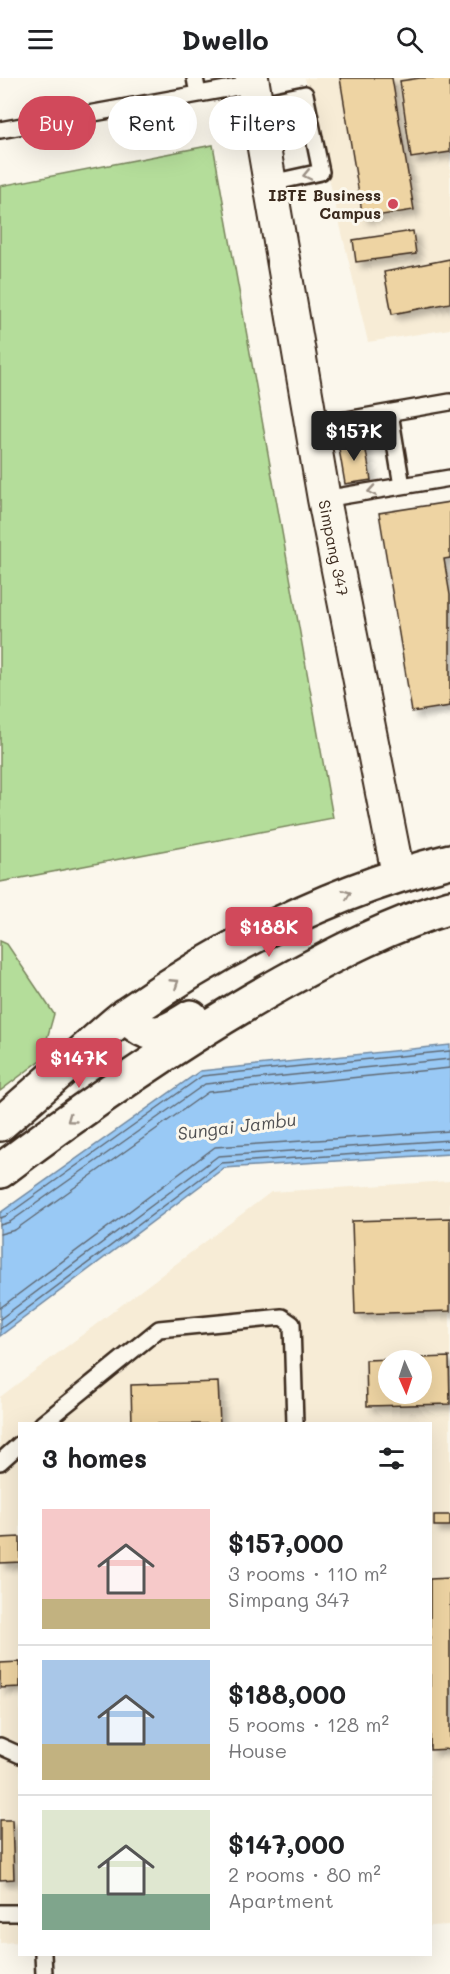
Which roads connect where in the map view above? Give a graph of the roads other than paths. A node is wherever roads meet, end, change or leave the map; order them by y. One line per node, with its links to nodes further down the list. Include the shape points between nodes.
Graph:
1 (195, 78): 3 (lane)
2 (254, 88): 3 (lane); 5 (street, Simpang 347); 5 (lane, one-way to 5, via 305,94 321,172)
3 (198, 94): 4 (lane)
4 (0, 130)
5 (271, 183): 8 (street, Simpang 347)
6 (450, 402): 7 (lane)
7 (390, 414): 8 (lane); 10 (lane)
8 (312, 426): 11 (street, Simpang 347)
9 (450, 478): 10 (lane)
10 (402, 486): 11 (lane, one-way to 11)
11 (324, 499): 13 (street, Simpang 347)
12 (450, 861): 13 (street)
13 (398, 874): 16 (street, one-way to 13, via 246,941 319,905)
14 (450, 907): 15 (street)
15 (391, 928): 16 (street, via 340,938 249,982 172,1029 159,1033 138,1029); 18 (street, one-way to 18, via 213,1021)
16 (125, 1015): 17 (street)
17 (0, 1124)
18 (0, 1171)
19 (44, 1422): 20 (lane, via 159,1329 282,1317 292,1324)
20 (295, 1422)
21 (18, 1446): 22 (lane)
22 (0, 1462)
23 (0, 1746): 24 (lane)
24 (18, 1754)
25 (0, 1913): 26 (lane)
26 (18, 1913)
27 (43, 1956): 28 (lane)
28 (44, 1974)

